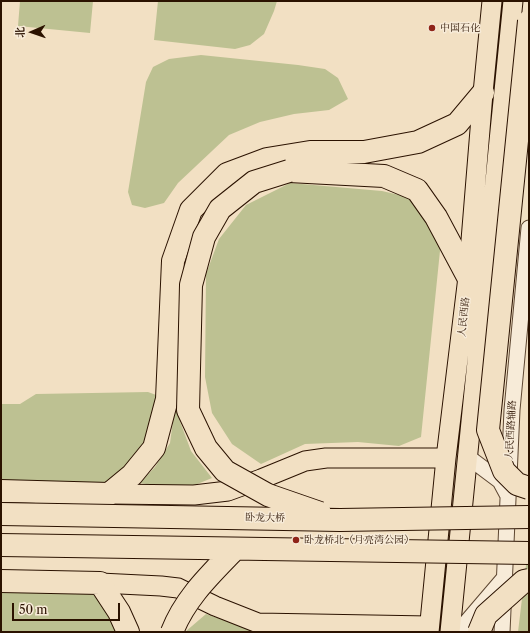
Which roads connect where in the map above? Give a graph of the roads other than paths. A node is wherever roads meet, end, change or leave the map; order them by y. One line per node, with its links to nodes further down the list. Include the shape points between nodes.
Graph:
1 (492, 1): 4 (main road, 人民西路)
2 (513, 1): 7 (main road, 人民西路)
3 (529, 21): 9 (highway, bridge, via 488,430 504,471 517,484)
4 (483, 93): 6 (main road, 人民西路); 11 (highway, via 457,124 418,142 364,152 310,152 267,159 226,174 191,210 173,261 167,399 154,448 132,475)
5 (529, 228): 12 (street, 人民西路辅路, via 512,410)
6 (468, 278): 8 (main road, 人民西路); 15 (highway, bridge, via 436,217 417,190 384,176 289,171 254,182 220,209 204,237 191,285 188,410 206,448 225,471 268,495)
7 (468, 457): 12 (street, via 500,481); 26 (main road, 人民西路)
8 (446, 458): 11 (main road, via 326,458 305,461 228,491 194,495); 23 (main road, 人民西路)
9 (529, 488)
10 (1, 491): 11 (highway)
11 (109, 494)
12 (508, 496): 19 (street, 人民西路辅路)
13 (1, 514): 15 (highway, 卧龙大桥, bridge)
14 (529, 517): 15 (highway, 卧龙大桥, bridge)
15 (340, 520)
16 (1, 545): 17 (highway, bridge)
17 (235, 548): 18 (highway, bridge); 25 (highway, bridge, via 195,591)
18 (529, 553)
19 (505, 577): 27 (street); 29 (street, 人民西路辅路)
20 (529, 580): 28 (highway, bridge, via 524,581 486,616)
21 (1, 581): 22 (highway)
22 (100, 583): 23 (main road, via 178,588 258,623); 24 (highway, via 119,612)
23 (429, 629)
24 (128, 632)
25 (172, 632)
26 (450, 632)
27 (458, 632)
28 (479, 632)
29 (502, 632)

